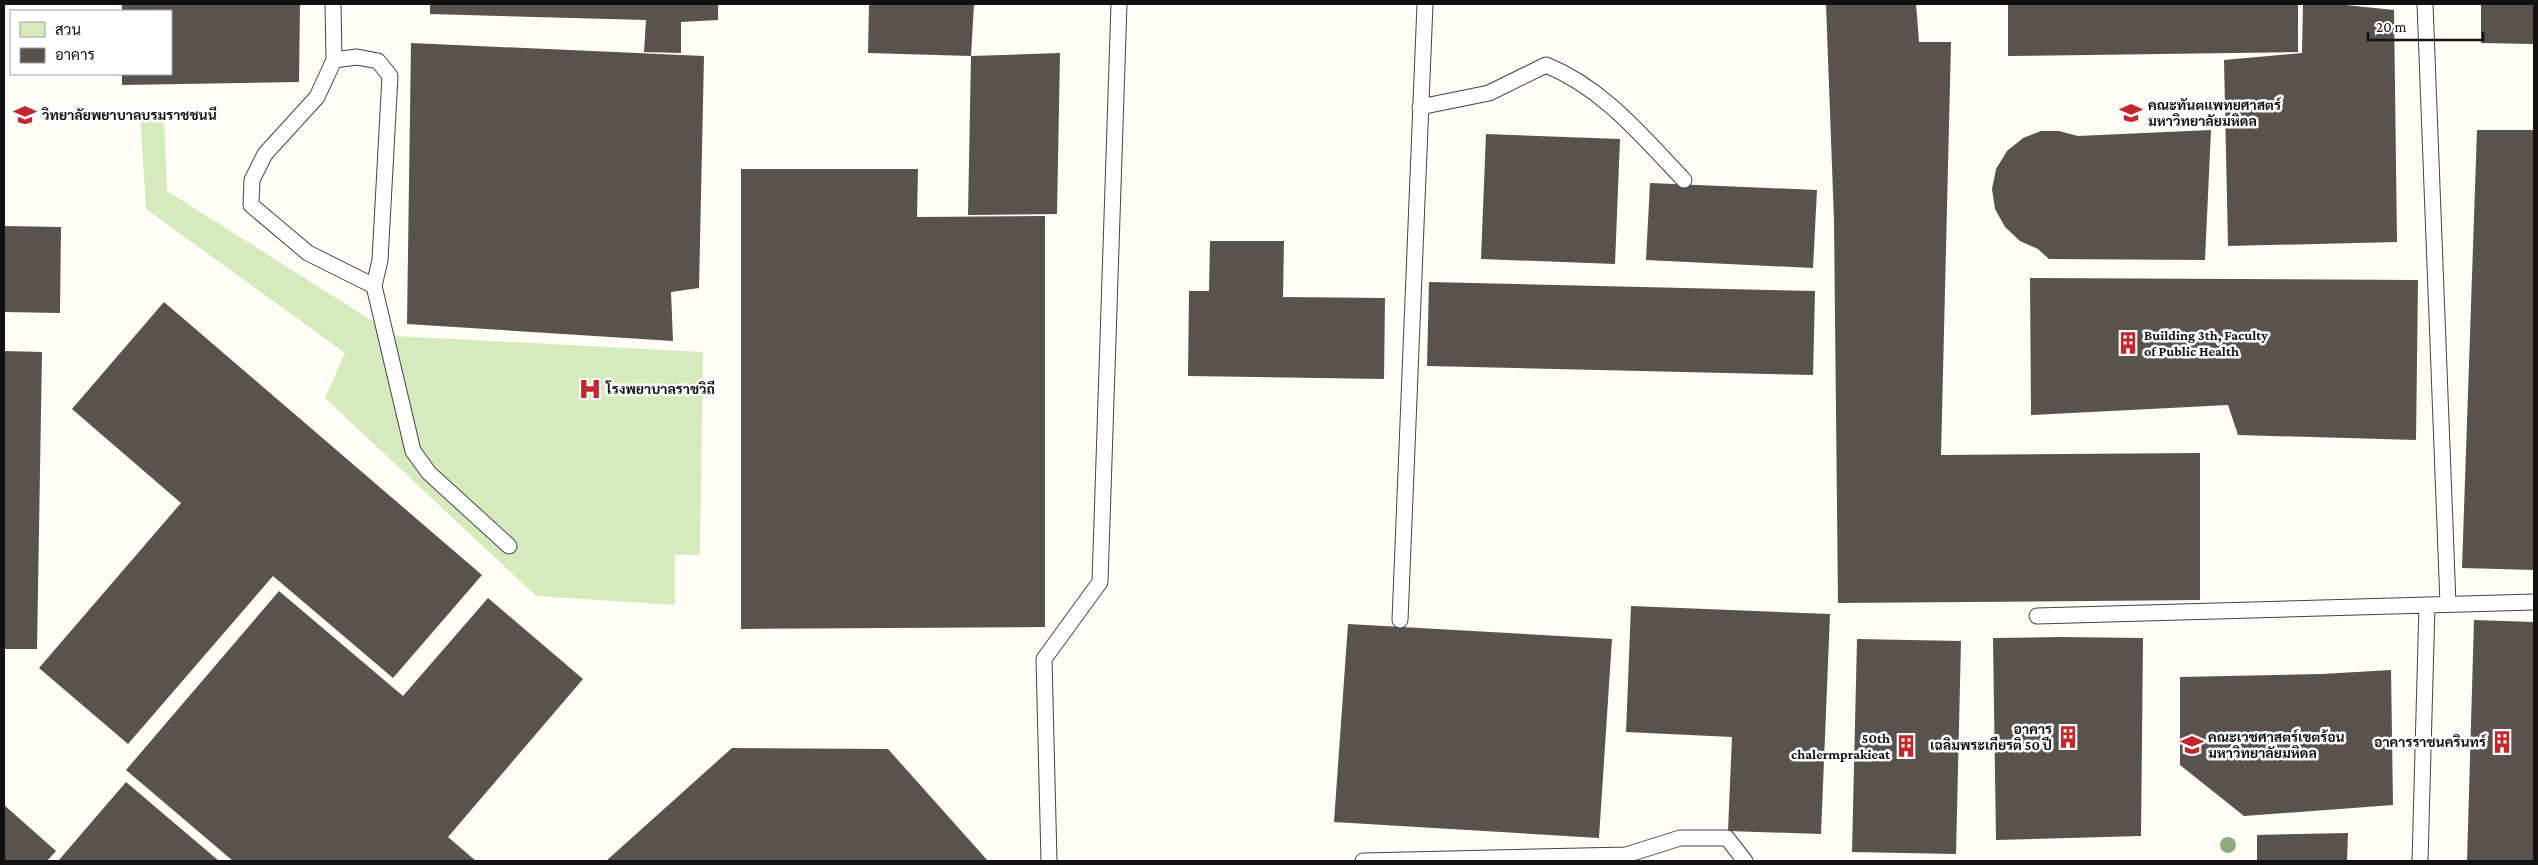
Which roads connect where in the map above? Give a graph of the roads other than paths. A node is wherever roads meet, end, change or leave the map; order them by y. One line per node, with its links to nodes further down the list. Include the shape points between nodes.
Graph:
1 (333, 4): 5 (lane)
2 (1119, 4): 15 (lane, via 1100,582 1044,659)
3 (1425, 4): 6 (lane)
4 (2425, 4): 11 (lane)
5 (334, 60): 8 (lane, via 357,57 378,61 390,76 380,260); 8 (lane, via 317,97 265,154 252,180 252,205 308,253)
6 (1420, 106): 7 (lane, via 1489,93 1546,65 1568,74 1618,111); 14 (lane)
7 (1684, 180)
8 (374, 286): 9 (lane, via 413,451 429,472)
9 (509, 546)
10 (2534, 602): 11 (lane)
11 (2448, 604): 12 (lane)
12 (2427, 605): 13 (lane); 18 (lane)
13 (2037, 616)
14 (1400, 620)
15 (1048, 861)
16 (1363, 861): 17 (lane, via 1626,855 1680,838 1727,838)
17 (1745, 861)
18 (2420, 861)

